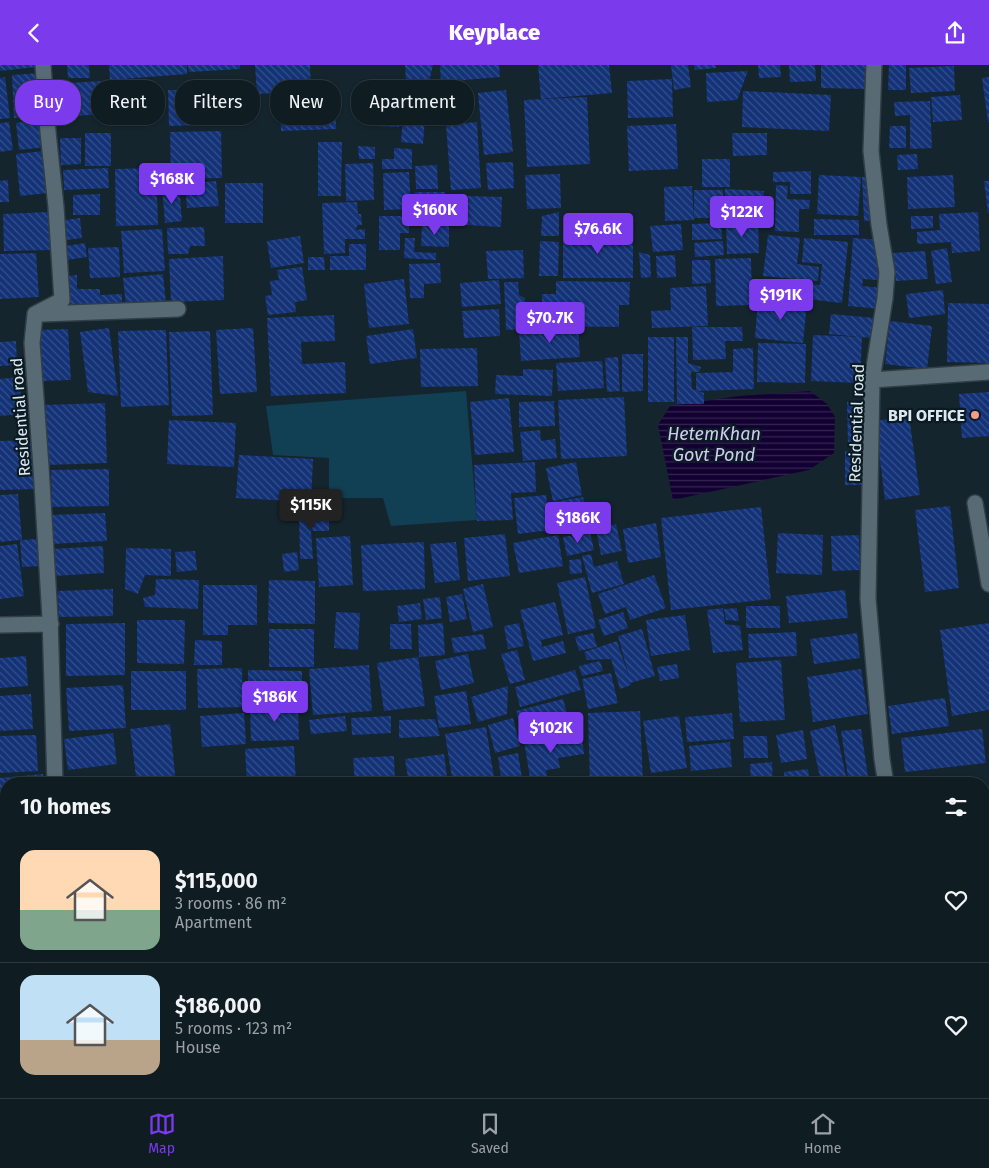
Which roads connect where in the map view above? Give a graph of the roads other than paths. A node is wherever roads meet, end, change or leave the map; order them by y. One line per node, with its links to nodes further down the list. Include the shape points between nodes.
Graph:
1 (44, 65): 4 (street, via 62,300)
2 (874, 65): 6 (street, Residential road, via 871,151 887,272)
3 (178, 309): 4 (street)
4 (35, 314): 9 (street, Residential road, via 32,343)
5 (989, 372): 6 (street)
6 (872, 380): 12 (street, Residential road, via 868,599)
7 (975, 503): 8 (street)
8 (989, 584)
9 (51, 624): 10 (street); 11 (street, Residential road)
10 (0, 625)
11 (55, 777)
12 (885, 777)

